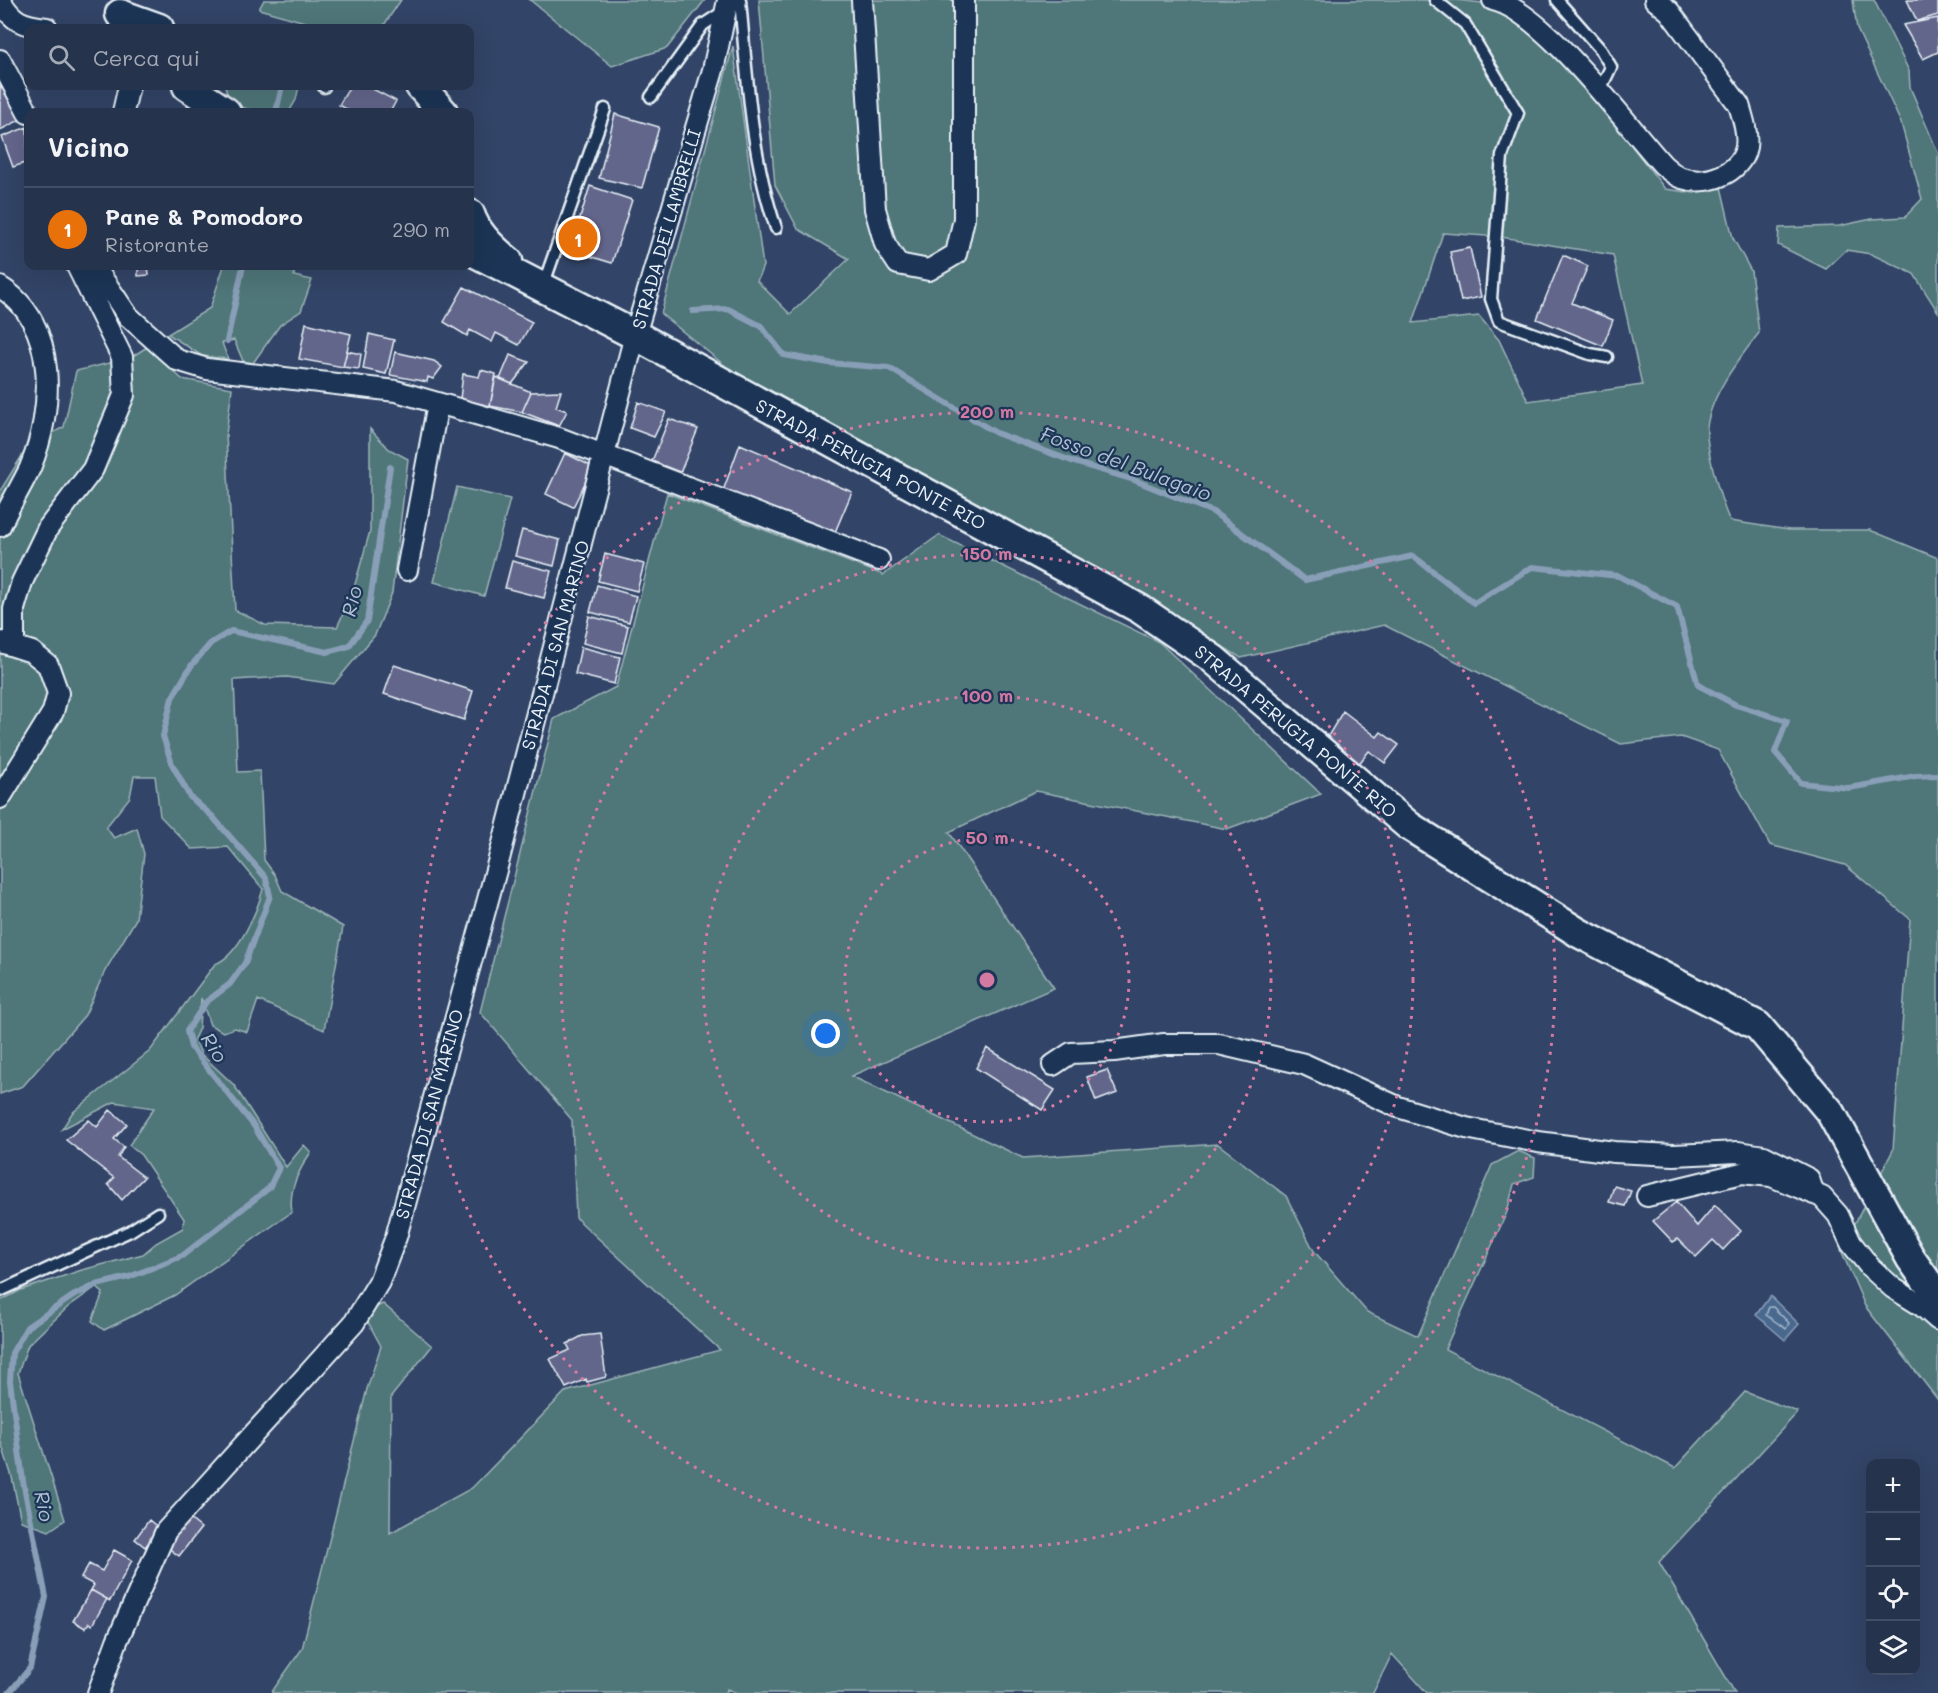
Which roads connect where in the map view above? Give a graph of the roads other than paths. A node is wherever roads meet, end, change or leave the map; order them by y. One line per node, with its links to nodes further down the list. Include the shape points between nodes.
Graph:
1 (0, 0): 10 (street, via 11,18)
2 (862, 0): 3 (street, via 875,209 885,244 898,264 929,270 956,254 964,219)
3 (964, 0)
4 (1435, 0): 32 (lane, via 1465,24 1518,113 1502,156 1491,299 1498,321)
5 (1493, 0): 17 (street, via 1504,2 1545,31)
6 (1557, 0): 17 (lane, via 1611,67)
7 (1655, 0): 17 (street, via 1669,11 1739,105 1746,148 1736,166 1719,177 1698,181 1681,178 1662,165)
8 (731, 3): 18 (lane, via 703,25); 25 (lane, via 763,192); 31 (street, STRADA DEI LAMBRELLI)
9 (121, 14): 11 (main road)
10 (25, 24)
11 (148, 24)
12 (0, 60): 19 (street)
13 (128, 90): 20 (street)
14 (193, 90): 21 (main road)
15 (219, 90): 22 (main road)
16 (424, 90): 23 (main road)
17 (1599, 92)
18 (651, 97)
19 (26, 108)
20 (124, 108)
21 (219, 108)
22 (230, 108)
23 (439, 108)
24 (604, 109): 30 (lane)
25 (776, 228)
26 (474, 231): 30 (main road, STRADA PERUGIA PONTE RIO)
27 (79, 270): 38 (street, via 123,357 124,396 93,469 48,528 22,582)
28 (97, 270): 33 (street, via 128,316 177,360 207,369 396,391)
29 (0, 287): 35 (street, via 17,297 42,337 46,392 44,423 30,468)
30 (542, 289): 31 (main road, STRADA PERUGIA PONTE RIO)
31 (635, 335): 34 (street, STRADA DEI LAMBRELLI); 45 (main road, STRADA PERUGIA PONTE RIO, via 1140,609 1213,660 1409,826 1579,933 1758,1026 1831,1113 1911,1259)
32 (1607, 357)
33 (438, 403): 34 (street, via 559,438); 37 (street)
34 (604, 458): 36 (street); 47 (street, STRADA DI SAN MARINO, via 396,1237 379,1282 354,1323 166,1531)
35 (0, 526)
36 (879, 560)
37 (406, 570)
38 (7, 644): 39 (street, via 32,652 48,665 58,693 53,712)
39 (0, 798)
40 (1053, 1065): 41 (street, via 1071,1053 1164,1044 1219,1044 1304,1064 1398,1107 1466,1128 1614,1152 1737,1152 1764,1156 1809,1179)
41 (1814, 1194): 42 (street, via 1771,1176 1742,1173); 46 (street, via 1822,1197 1838,1215 1851,1244 1870,1267)
42 (1647, 1196)
43 (158, 1213): 44 (lane, via 130,1231)
44 (0, 1292)
45 (1938, 1297)
46 (1938, 1320)
47 (98, 1693)

